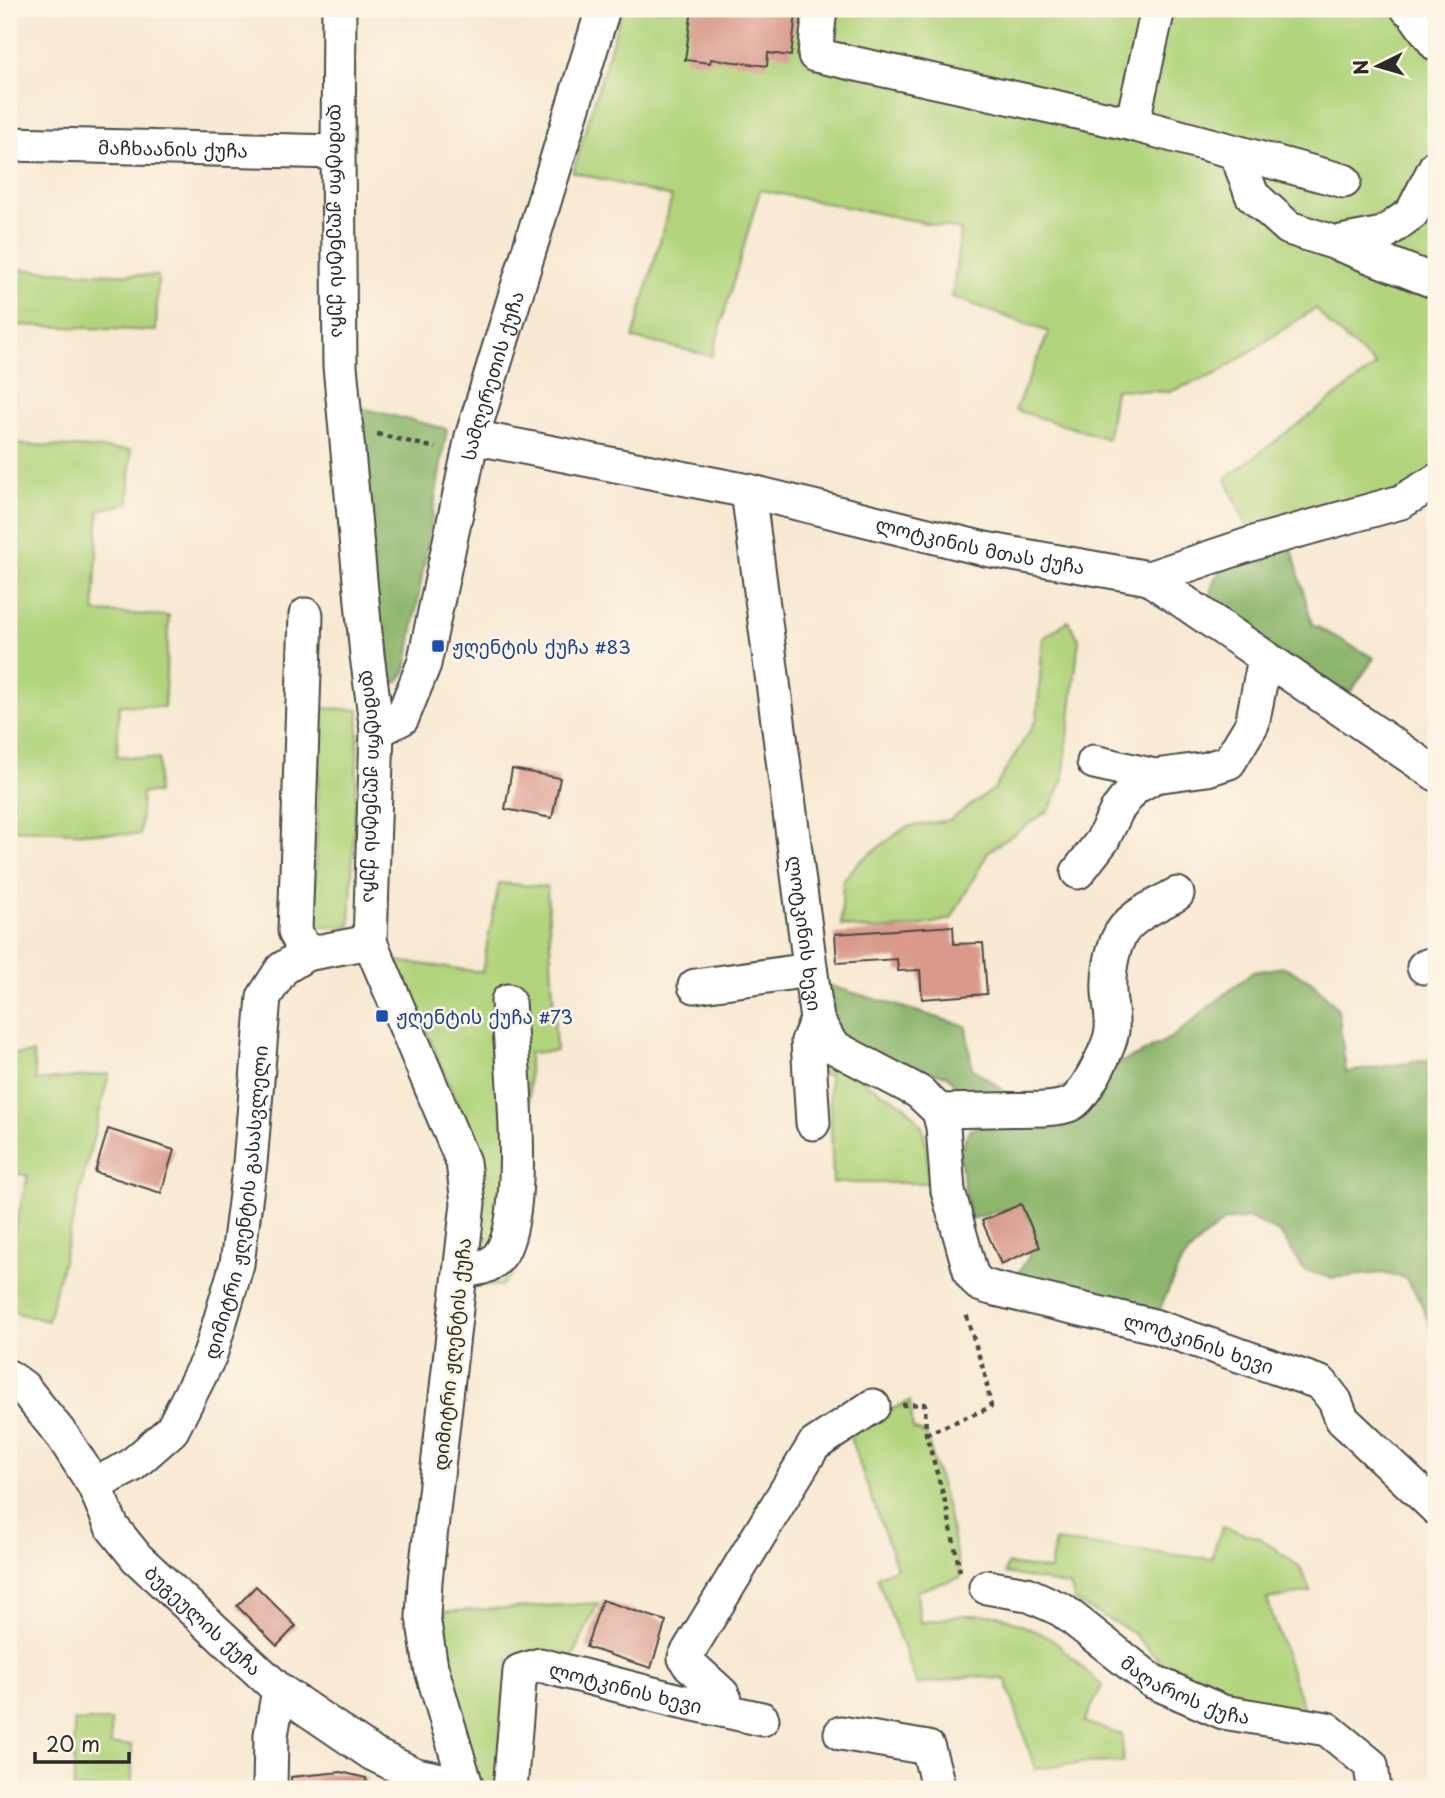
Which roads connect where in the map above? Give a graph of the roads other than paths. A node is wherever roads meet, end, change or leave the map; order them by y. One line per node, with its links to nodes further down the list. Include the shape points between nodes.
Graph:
1 (339, 9): 9 (street, დიმიტრი ჟღენტის ქუჩა)
2 (603, 9): 15 (street, სამღერეთის ქუჩა)
3 (820, 9): 7 (street, via 815,55)
4 (1158, 9): 7 (street)
5 (1408, 9): 6 (street)
6 (1436, 44)
7 (1132, 124): 10 (street)
8 (9, 144): 9 (street, მაჩხაანის ქუჩა)
9 (338, 152): 21 (street, დიმიტრი ჟღენტის ქუჩა, via 340,366)
10 (1236, 152): 12 (street); 13 (street, via 1252,195 1289,228)
11 (1436, 166): 13 (street, via 1412,213 1383,234)
12 (1344, 181)
13 (1336, 243): 14 (street)
14 (1436, 282)
15 (470, 446): 17 (street, ლოტკინის მთას ქუჩა); 21 (street, სამღერეთის ქუჩა, via 424,664 402,718)
16 (1436, 481): 18 (street, via 1401,502)
17 (748, 491): 18 (street, ლოტკინის მთას ქუჩა, via 985,549); 29 (street, ლოტკინის ხევი)
18 (1149, 578): 20 (street, ლოტკინის მთას ქუჩა)
19 (306, 615): 28 (street, via 295,931)
20 (1265, 658): 23 (street, ლოტკინის მთას ქუჩა); 24 (street, via 1252,724 1229,762)
21 (377, 731): 27 (street, დიმიტრი ჟღენტის ქუჩა)
22 (1094, 762): 24 (street)
23 (1436, 774)
24 (1155, 776): 25 (street, via 1134,789 1117,810 1102,841)
25 (1078, 872)
26 (1177, 894): 33 (street, via 1127,925 1117,940 1111,963 1109,1042 1074,1102 1061,1108)
27 (370, 942): 28 (street, დიმიტრი ჟღენტის გასასვლელი); 35 (street, დიმიტრი ჟღენტის ქუჩა, via 463,1162 468,1203)
28 (306, 954): 38 (street, დიმიტრი ჟღენტის გასასვლელი, via 282,969 264,997 237,1264 209,1355 172,1430 131,1466)
29 (810, 970): 30 (street); 32 (street, ლოტკინის ხევი)
30 (695, 986)
31 (508, 1001): 35 (street, via 518,1175 507,1242 498,1257 483,1268)
32 (817, 1020): 33 (street, ლოტკინის ხევი, via 832,1046 919,1092); 34 (street, via 808,1041)
33 (939, 1111): 39 (street, ლოტკინის ხევი, via 948,1191 971,1274 979,1284 1154,1326 1321,1383 1342,1419)
34 (813, 1123)
35 (460, 1270): 45 (street, დიმიტრი ჟღენტის ქუჩა, via 424,1618 431,1667)
36 (9, 1377): 38 (street, ბუგეულის ქუჩა, via 23,1387 64,1437)
37 (873, 1406): 42 (street, ლოტკინის ხევი, via 814,1445 685,1658 722,1694)
38 (94, 1485): 41 (street, ბუგეულის ქუჩა, via 112,1527 137,1558)
39 (1436, 1508)
40 (986, 1587): 49 (street, მაღაროს ქუჩა, via 1027,1594 1062,1610 1152,1681 1223,1712 1327,1729 1371,1765)
41 (279, 1690): 45 (street, ბუგეულის ქუჩა, via 373,1754 416,1775); 46 (street, via 271,1735)
42 (724, 1710): 43 (street, ლოტკინის ხევი); 47 (street, ლოტკინის ხევი, via 540,1665 520,1671)
43 (762, 1719)
44 (841, 1733): 48 (street, via 928,1748)
45 (467, 1787)
46 (270, 1789)
47 (510, 1789)
48 (939, 1789)
49 (1374, 1789)

